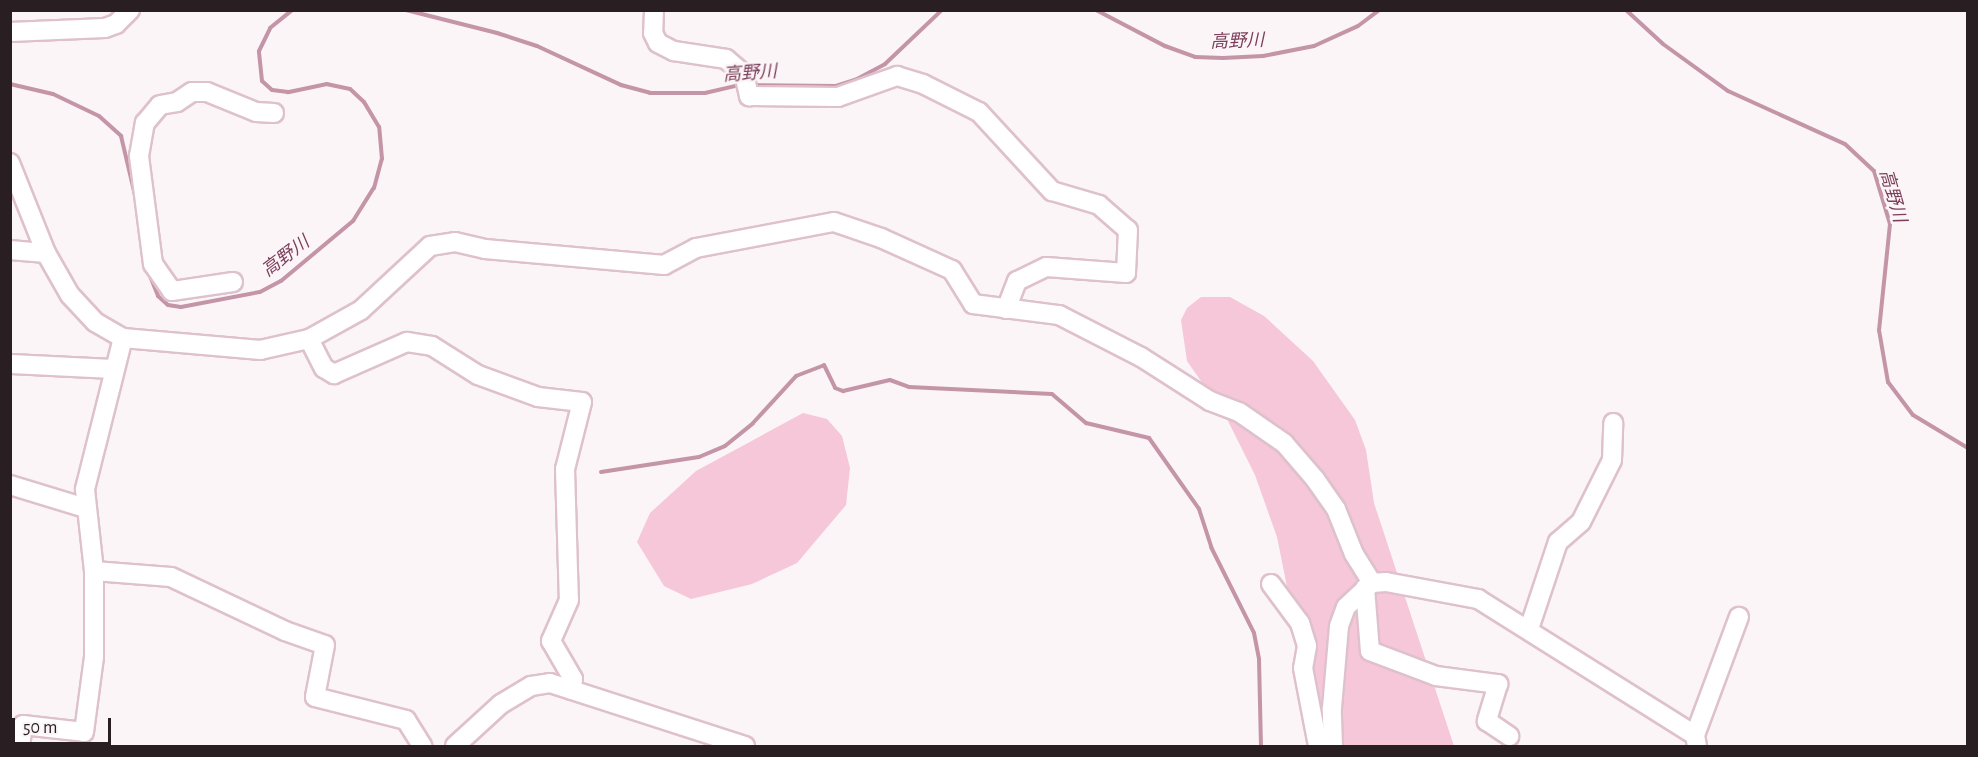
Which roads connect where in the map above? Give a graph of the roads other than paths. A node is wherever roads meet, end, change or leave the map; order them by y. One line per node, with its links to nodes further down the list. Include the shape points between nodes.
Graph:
1 (130, 10): 3 (street, via 116,24 105,28)
2 (654, 10): 9 (street, via 653,33 658,43 674,51 726,59 744,74 749,96 838,97 897,76 923,84 979,112 1052,190 1099,205 1128,230 1126,273 1046,267 1017,280)
3 (10, 32)
4 (274, 113): 8 (street, via 256,112 207,92 192,92 177,102 160,105 145,123 139,156 153,264 172,291)
5 (10, 163): 7 (street)
6 (10, 250): 7 (street)
7 (46, 253): 10 (street, via 81,309)
8 (233, 282)
9 (1006, 309): 11 (street, via 973,304 952,270 834,222 696,248 664,265 455,243 430,246 361,310); 19 (street, via 1059,315 1141,357 1284,443 1336,509)
10 (123, 338): 11 (street, via 260,350); 13 (street)
11 (309, 339): 22 (street, via 324,368 334,374 407,342 432,346 478,375 538,397 582,402 565,469 568,600 551,642 573,679)
12 (10, 364): 13 (street)
13 (114, 369): 16 (street, via 85,489)
14 (1613, 423): 21 (street, via 1612,460 1581,522 1558,542)
15 (10, 485): 16 (street)
16 (85, 508): 17 (street)
17 (94, 571): 25 (street, via 94,657 84,732 23,725); 26 (street, via 171,577 285,631 325,645 315,697 406,720)
18 (1270, 584): 29 (street, via 1300,623 1307,646 1303,668)
19 (1369, 585): 21 (street, via 1459,593 1478,599); 23 (street, via 1370,651 1436,676 1498,684 1487,721); 30 (street, via 1346,607 1339,626)
20 (1739, 617): 24 (street)
21 (1529, 629): 24 (street)
22 (571, 690): 27 (street, via 550,683 531,686 501,704); 28 (street)
23 (1509, 736)
24 (1696, 741)
25 (20, 747)
26 (422, 747)
27 (455, 747)
28 (745, 747)
29 (1318, 747)
30 (1332, 747)

